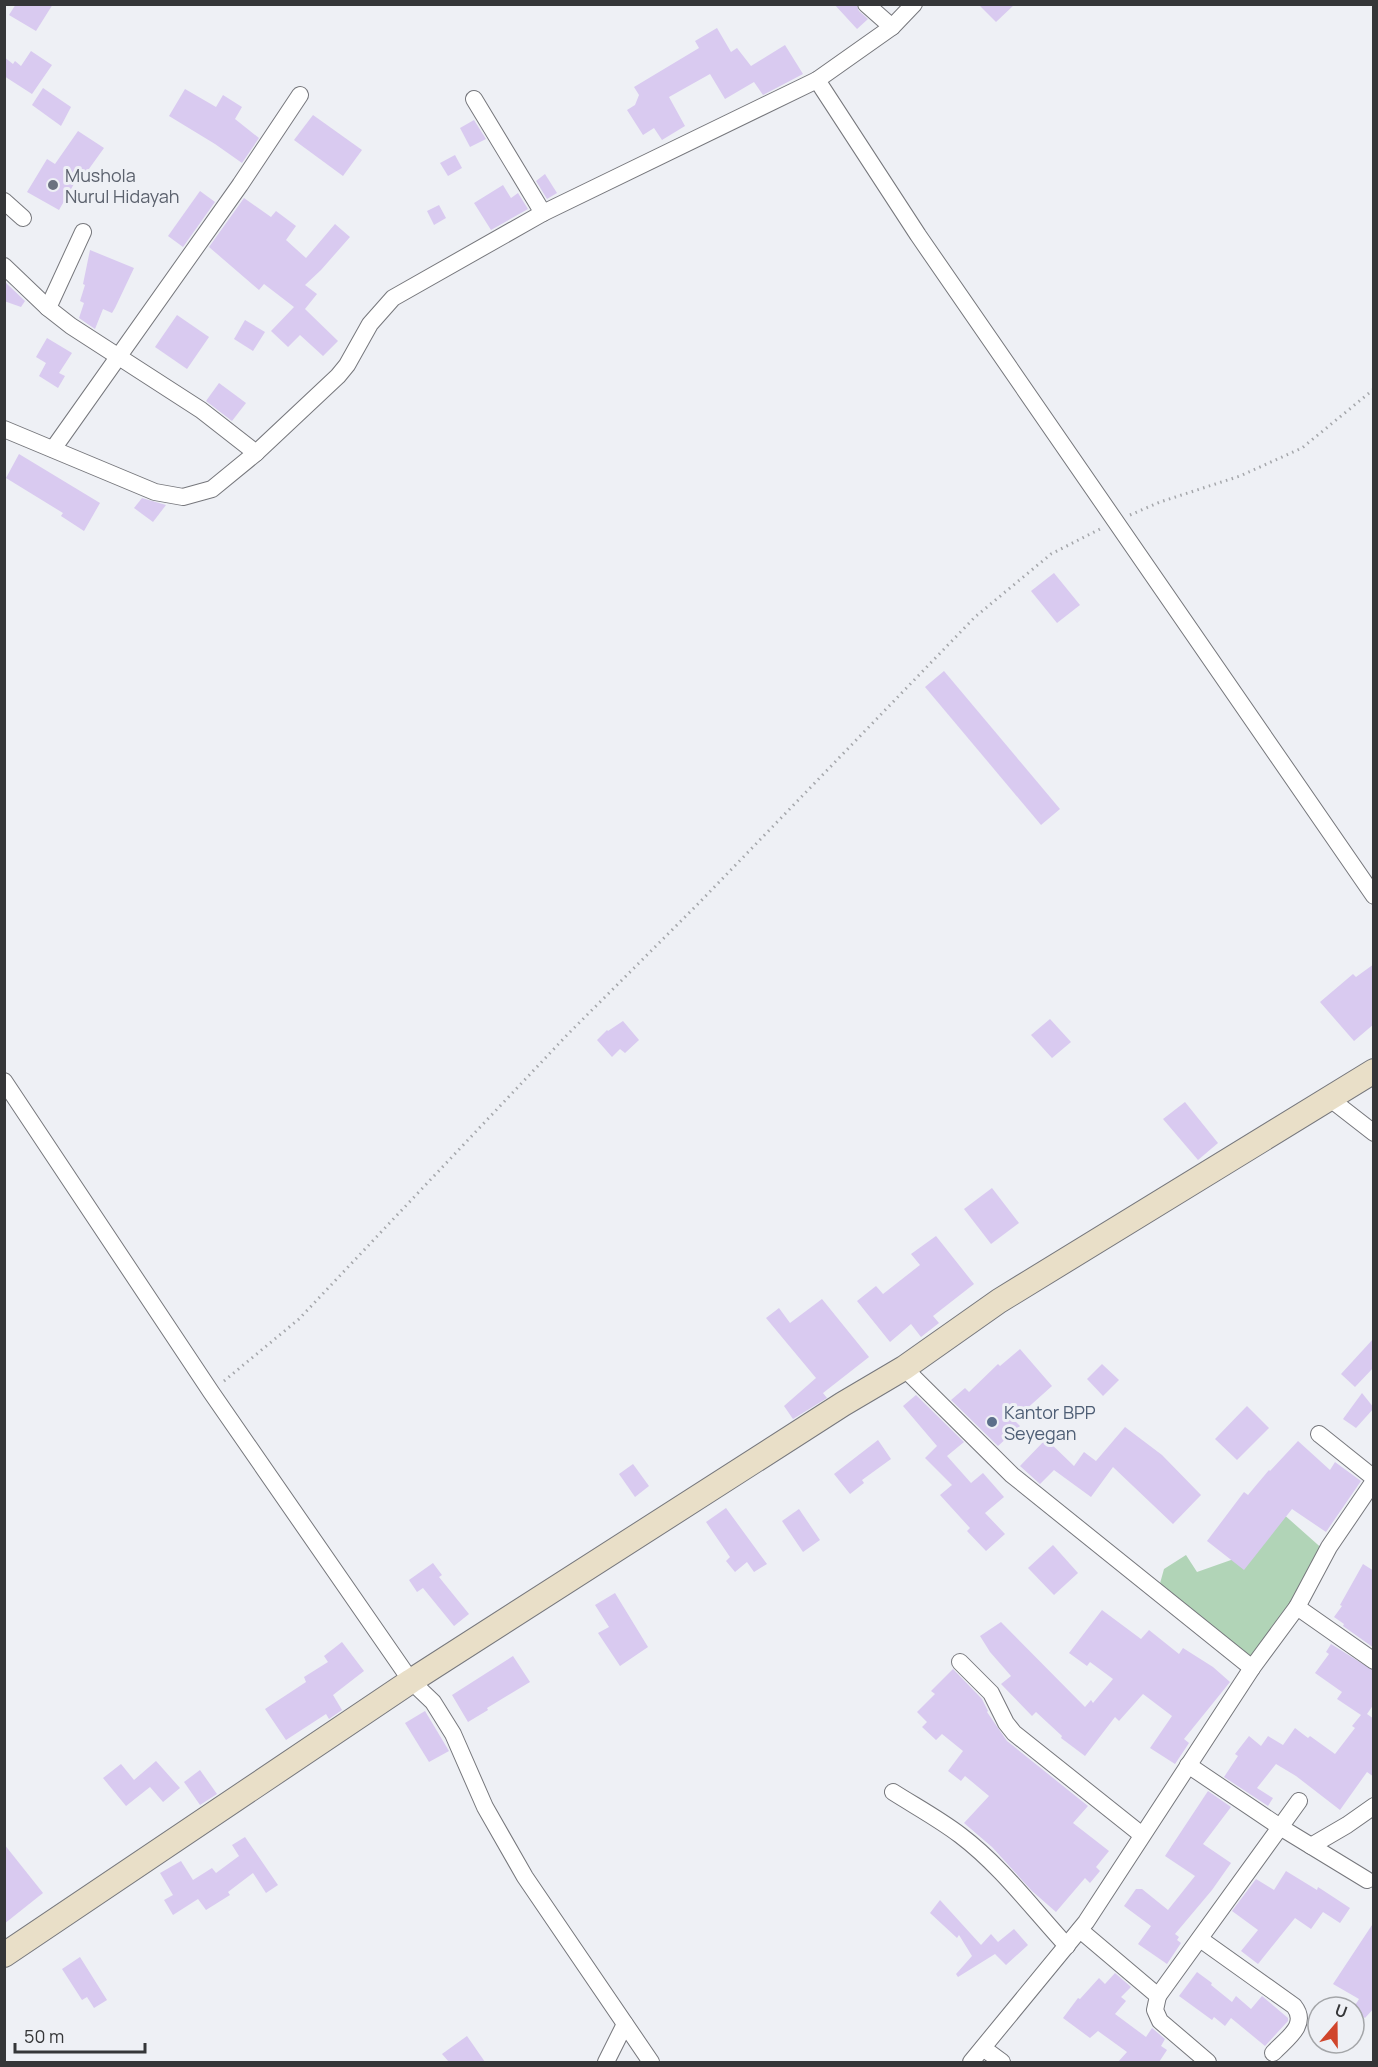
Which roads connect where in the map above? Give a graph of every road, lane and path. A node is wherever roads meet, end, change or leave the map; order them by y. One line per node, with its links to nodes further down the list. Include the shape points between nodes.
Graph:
1 (866, 4): 3 (street)
2 (914, 4): 3 (street)
3 (892, 27): 4 (street)
4 (817, 80): 8 (street); 18 (street, via 918,235)
5 (300, 95): 13 (street)
6 (474, 99): 8 (street)
7 (4, 201): 9 (street)
8 (543, 213): 17 (street, via 393,298 370,324 339,376)
9 (23, 218)
10 (83, 232): 12 (street)
11 (4, 266): 12 (street)
12 (48, 308): 13 (street)
13 (119, 357): 16 (street); 17 (street, via 201,410)
14 (1374, 389): 18 (path, via 1302,448 1240,476)
15 (4, 429): 16 (street)
16 (53, 449): 17 (street, via 154,492 183,497 212,489)
17 (256, 453)
18 (1116, 521): 19 (street); 25 (path, via 1051,554 975,617 568,1034 299,1319)
19 (1374, 896)
20 (1374, 1071): 22 (main road)
21 (4, 1081): 25 (street)
22 (1329, 1098): 23 (street); 24 (main road, via 999,1301)
23 (1374, 1133)
24 (904, 1368): 31 (street, via 1012,1475); 32 (main road)
25 (211, 1392): 32 (street)
26 (1319, 1434): 27 (street)
27 (1374, 1479): 28 (street, via 1329,1546)
28 (1297, 1607): 29 (street); 31 (street)
29 (1374, 1661)
30 (960, 1662): 38 (street, via 991,1693 1014,1733)
31 (1252, 1668): 33 (street)
32 (411, 1681): 44 (main road); 46 (street, via 433,1702 453,1734 485,1807 525,1877)
33 (1188, 1766): 37 (street); 38 (street)
34 (893, 1792): 43 (street, via 980,1852)
35 (1299, 1801): 37 (street)
36 (1374, 1806): 39 (street)
37 (1280, 1827): 39 (street); 42 (street)
38 (1142, 1834): 41 (street)
39 (1311, 1846): 40 (street)
40 (1367, 1880)
41 (1080, 1930): 43 (street); 45 (street)
42 (1200, 1939): 45 (street); 48 (street, via 1298,2011 1298,2026)
43 (1067, 1946): 47 (street)
44 (4, 1956)
45 (1158, 1996): 53 (street, via 1155,2010 1160,2021)
46 (625, 2024): 49 (street); 50 (street)
47 (983, 2048): 51 (street); 52 (street)
48 (1273, 2053)
49 (606, 2062)
50 (651, 2062)
51 (970, 2062)
52 (1002, 2062)
53 (1208, 2062)

